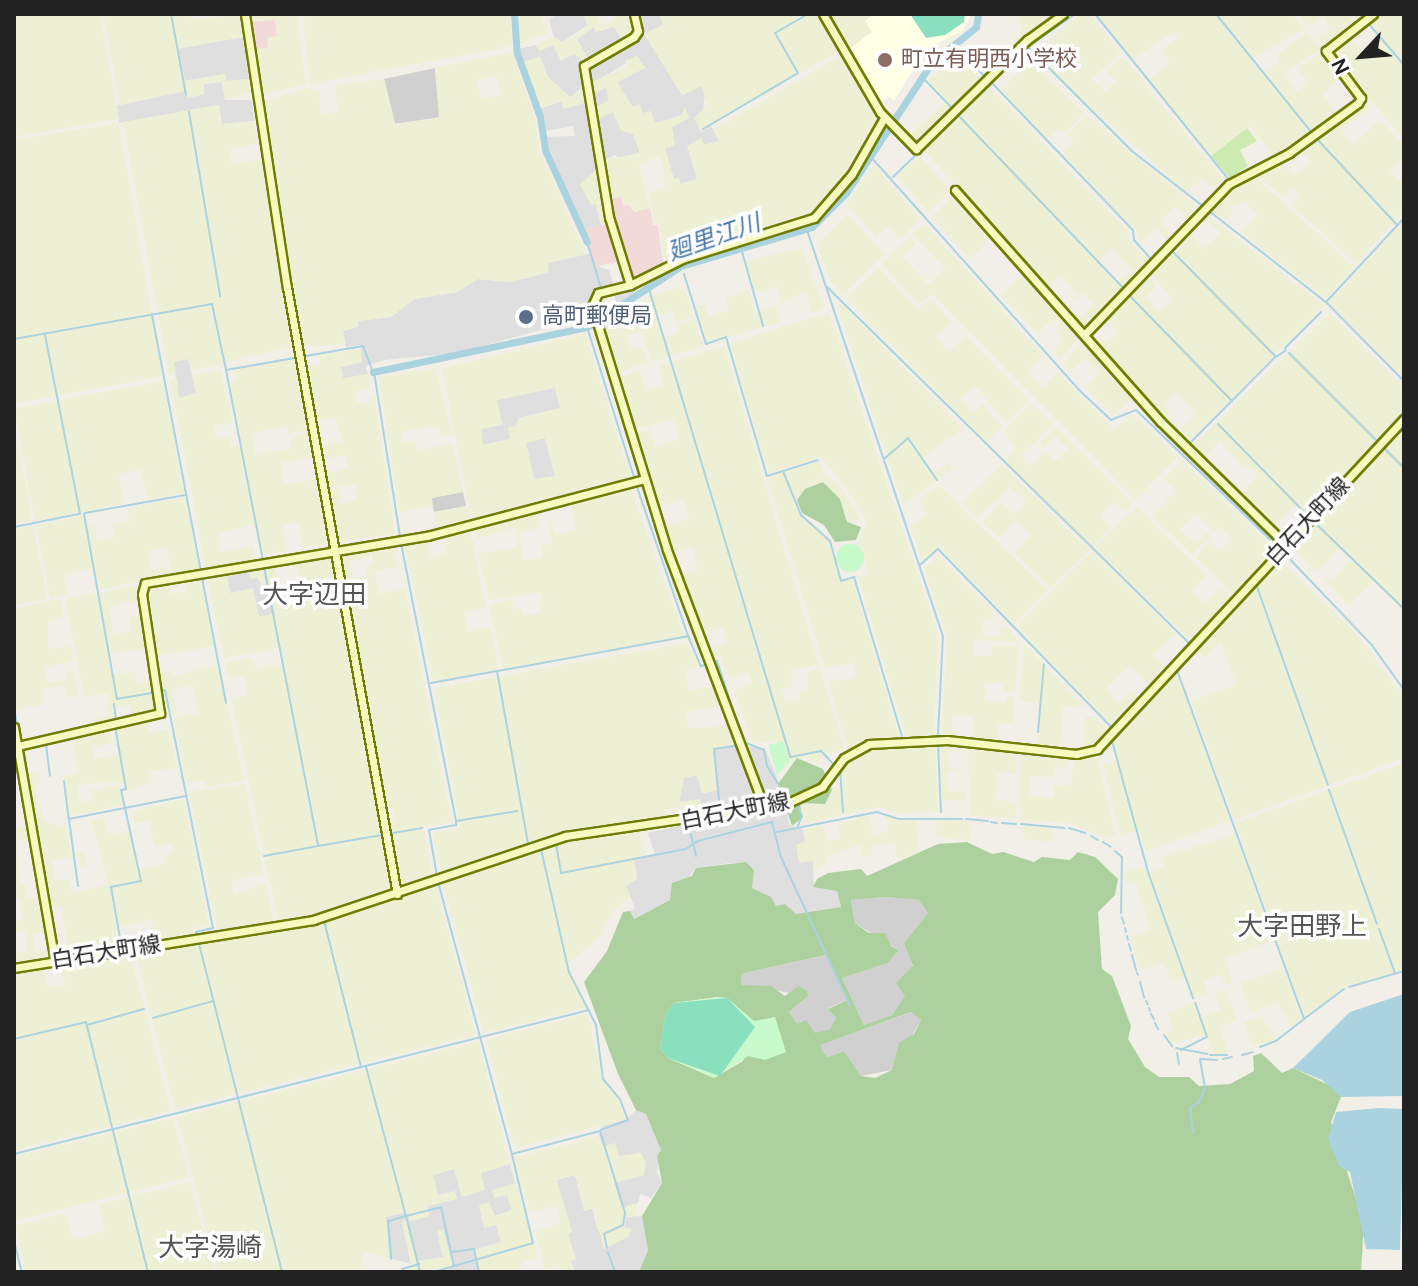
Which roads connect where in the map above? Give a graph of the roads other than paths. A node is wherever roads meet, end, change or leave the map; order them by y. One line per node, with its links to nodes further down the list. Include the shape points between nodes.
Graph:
1 (245, 14): 13 (street)
2 (634, 14): 8 (street, via 634,37 584,66 609,217)
3 (823, 14): 6 (street)
4 (1063, 14): 6 (street, via 987,78 916,149)
5 (1368, 18): 9 (street, via 1326,51 1361,98 1314,136 1240,176)
6 (887, 120): 8 (street, via 852,174 814,218 682,259)
7 (955, 190): 9 (street)
8 (630, 285): 11 (street, via 595,296)
9 (1085, 334): 12 (street, via 1161,422)
10 (1404, 419): 12 (street, 白石大町線)
11 (639, 481): 13 (street, via 400,540); 16 (street)
12 (1285, 546): 16 (street, 白石大町線, via 1097,749 1076,754 947,740 869,744 844,758 812,794)
13 (337, 549): 15 (street, via 142,586 160,713); 17 (street)
14 (14, 727): 15 (street)
15 (17, 746): 18 (street)
16 (765, 809): 17 (street, 白石大町線, via 550,842)
17 (397, 894): 18 (street, 白石大町線, via 313,920)
18 (55, 961): 19 (street, 白石大町線)
19 (14, 968)

